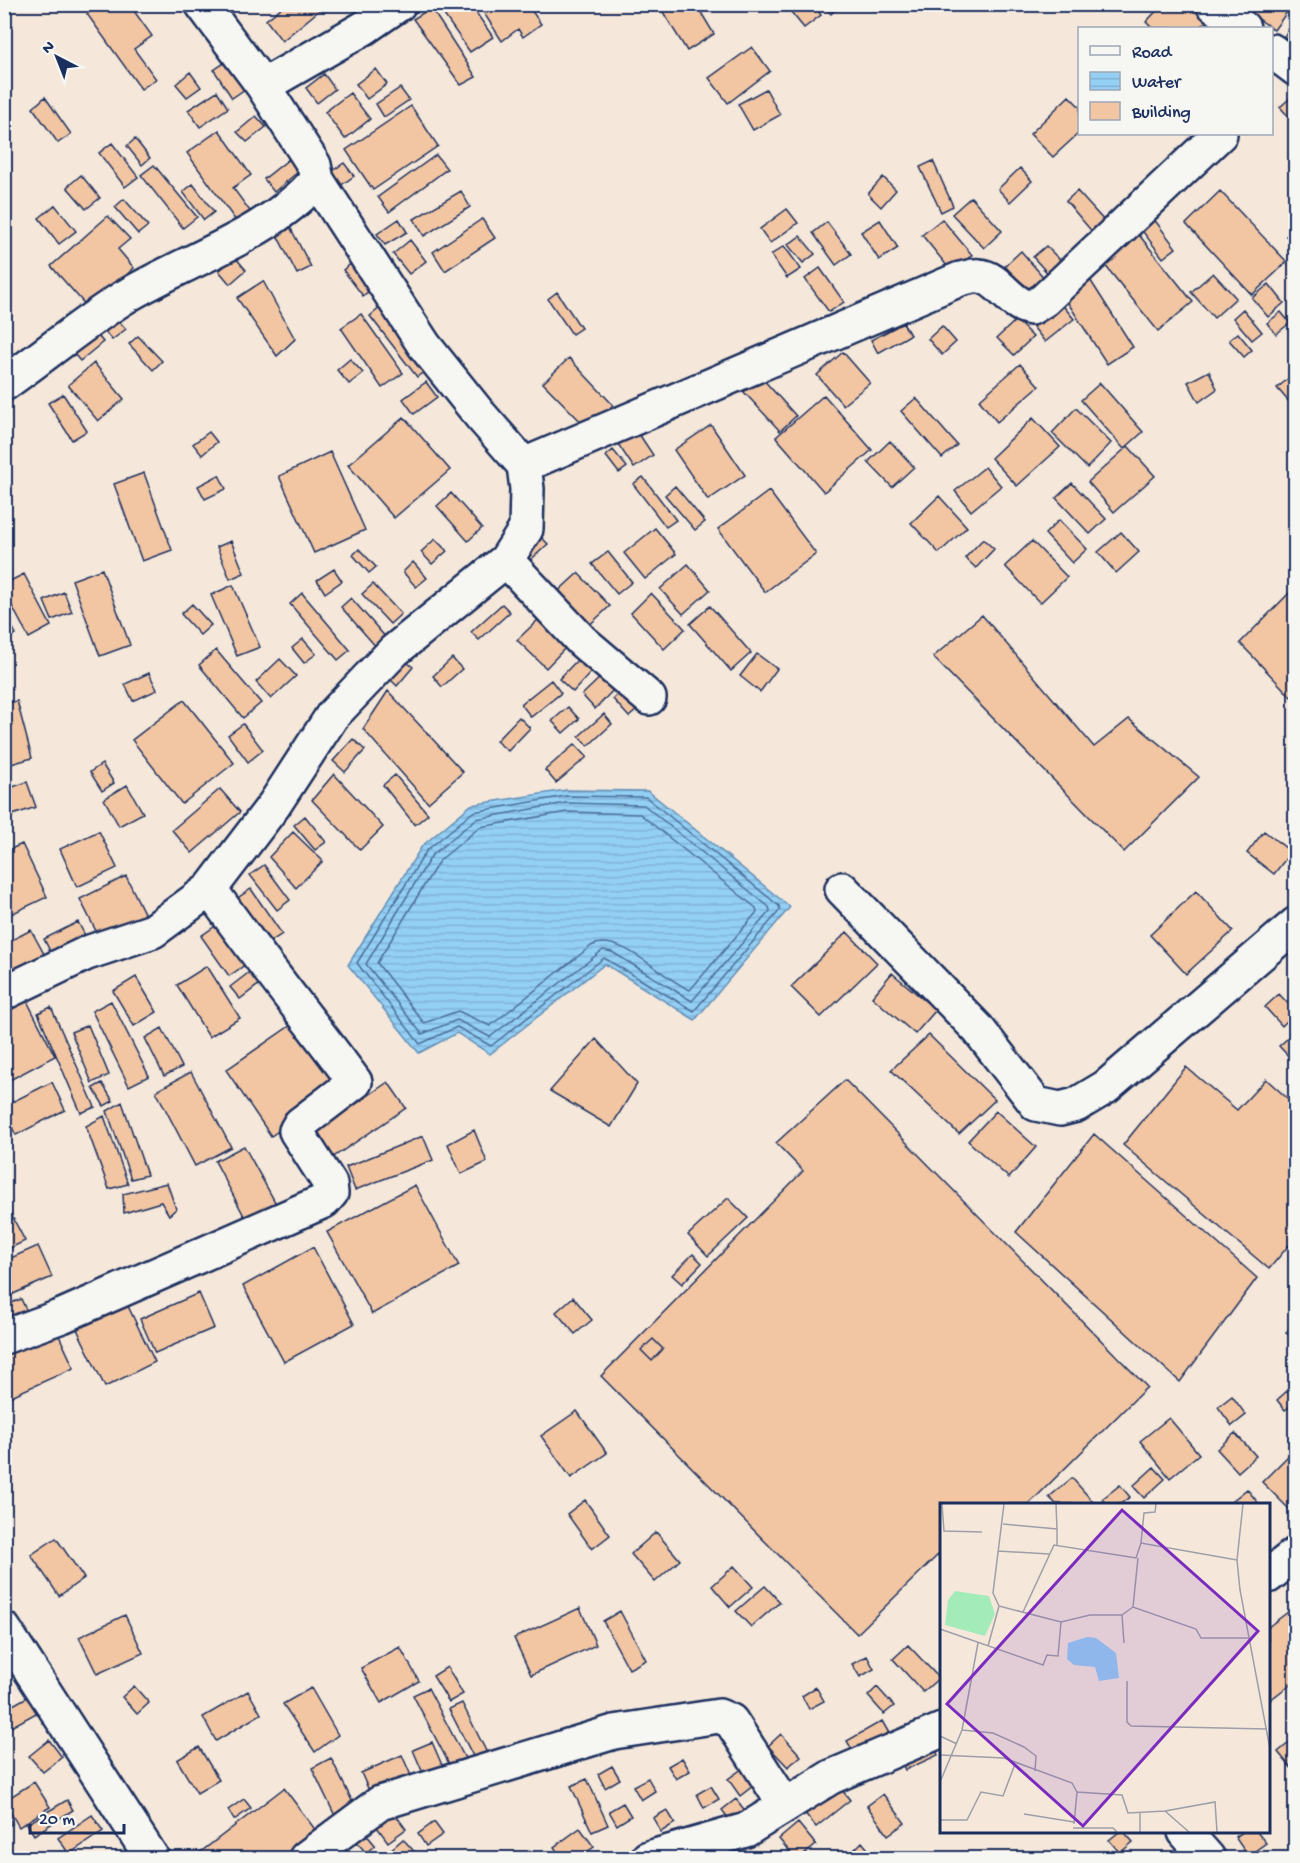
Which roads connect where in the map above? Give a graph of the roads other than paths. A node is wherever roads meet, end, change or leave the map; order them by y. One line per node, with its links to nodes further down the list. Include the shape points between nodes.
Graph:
1 (202, 4): 5 (street)
2 (399, 4): 5 (street)
3 (1213, 4): 4 (street)
4 (1242, 27)
5 (263, 86): 7 (street, via 314,165)
6 (1219, 135): 9 (street, via 1031,308 1019,306 981,275 960,279)
7 (317, 180): 8 (street, via 271,220 123,299); 9 (street, via 424,345)
8 (4, 384)
9 (524, 465): 10 (street, via 526,530)
10 (506, 560): 11 (street, via 582,641); 12 (street, via 394,651 332,716 274,805)
11 (649, 698)
12 (210, 888): 15 (street, via 153,931 87,953); 16 (street, via 259,959 355,1082 296,1131 330,1184 330,1193 324,1200 62,1316)
13 (842, 889): 14 (street, via 978,1029 1036,1104 1060,1109 1076,1105 1106,1087)
14 (1296, 924)
15 (4, 993)
16 (4, 1337)
17 (1296, 1554): 18 (street)
18 (1270, 1575)
19 (4, 1629): 23 (street)
20 (940, 1731): 21 (street, via 831,1778)
21 (785, 1805): 24 (street, via 730,1721 719,1716 614,1732 380,1803); 25 (street, via 746,1830)
22 (1186, 1833): 26 (street)
23 (152, 1858)
24 (306, 1858)
25 (648, 1858)
26 (1209, 1858)

